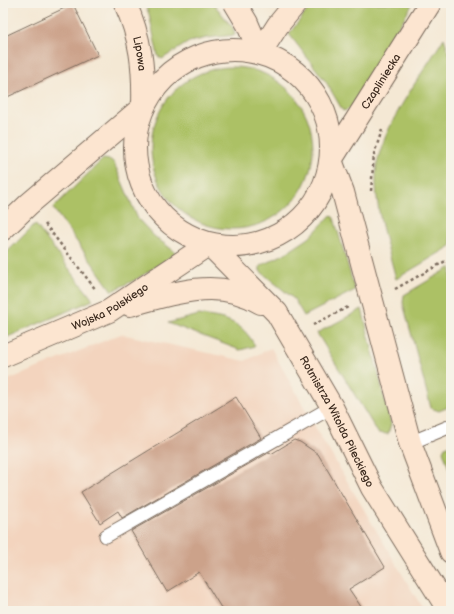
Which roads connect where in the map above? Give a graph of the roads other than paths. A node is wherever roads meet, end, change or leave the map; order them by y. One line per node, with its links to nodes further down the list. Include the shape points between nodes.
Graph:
1 (125, 3): 6 (street, Lipowa, via 141,51 144,74)
2 (235, 3): 5 (street, via 247,22)
3 (296, 3): 5 (street)
4 (430, 3): 7 (street, Czapliniecka)
5 (260, 53): 6 (street, via 232,50 205,54 179,66 158,84); 7 (street, via 285,65 306,82 322,106 330,132)
6 (143, 107): 8 (street); 9 (street, via 135,135 135,164 144,191 160,215 182,233)
7 (331, 160): 9 (street, via 324,186 310,210 289,230 264,242 237,247); 15 (street, via 343,192)
8 (3, 229)
9 (209, 244): 10 (street, Wojska Polskiego); 11 (street, Rotmistrza Witolda Pileckiego)
10 (104, 303): 11 (street, via 213,288 251,297); 12 (street, Wojska Polskiego)
11 (277, 314): 13 (street, Rotmistrza Witolda Pileckiego)
12 (3, 356)
13 (332, 407): 16 (lane); 18 (street, Rotmistrza Witolda Pileckiego, via 372,488)
14 (451, 426): 15 (lane)
15 (410, 443): 17 (street)
16 (106, 536)
17 (451, 552)
18 (449, 611)

